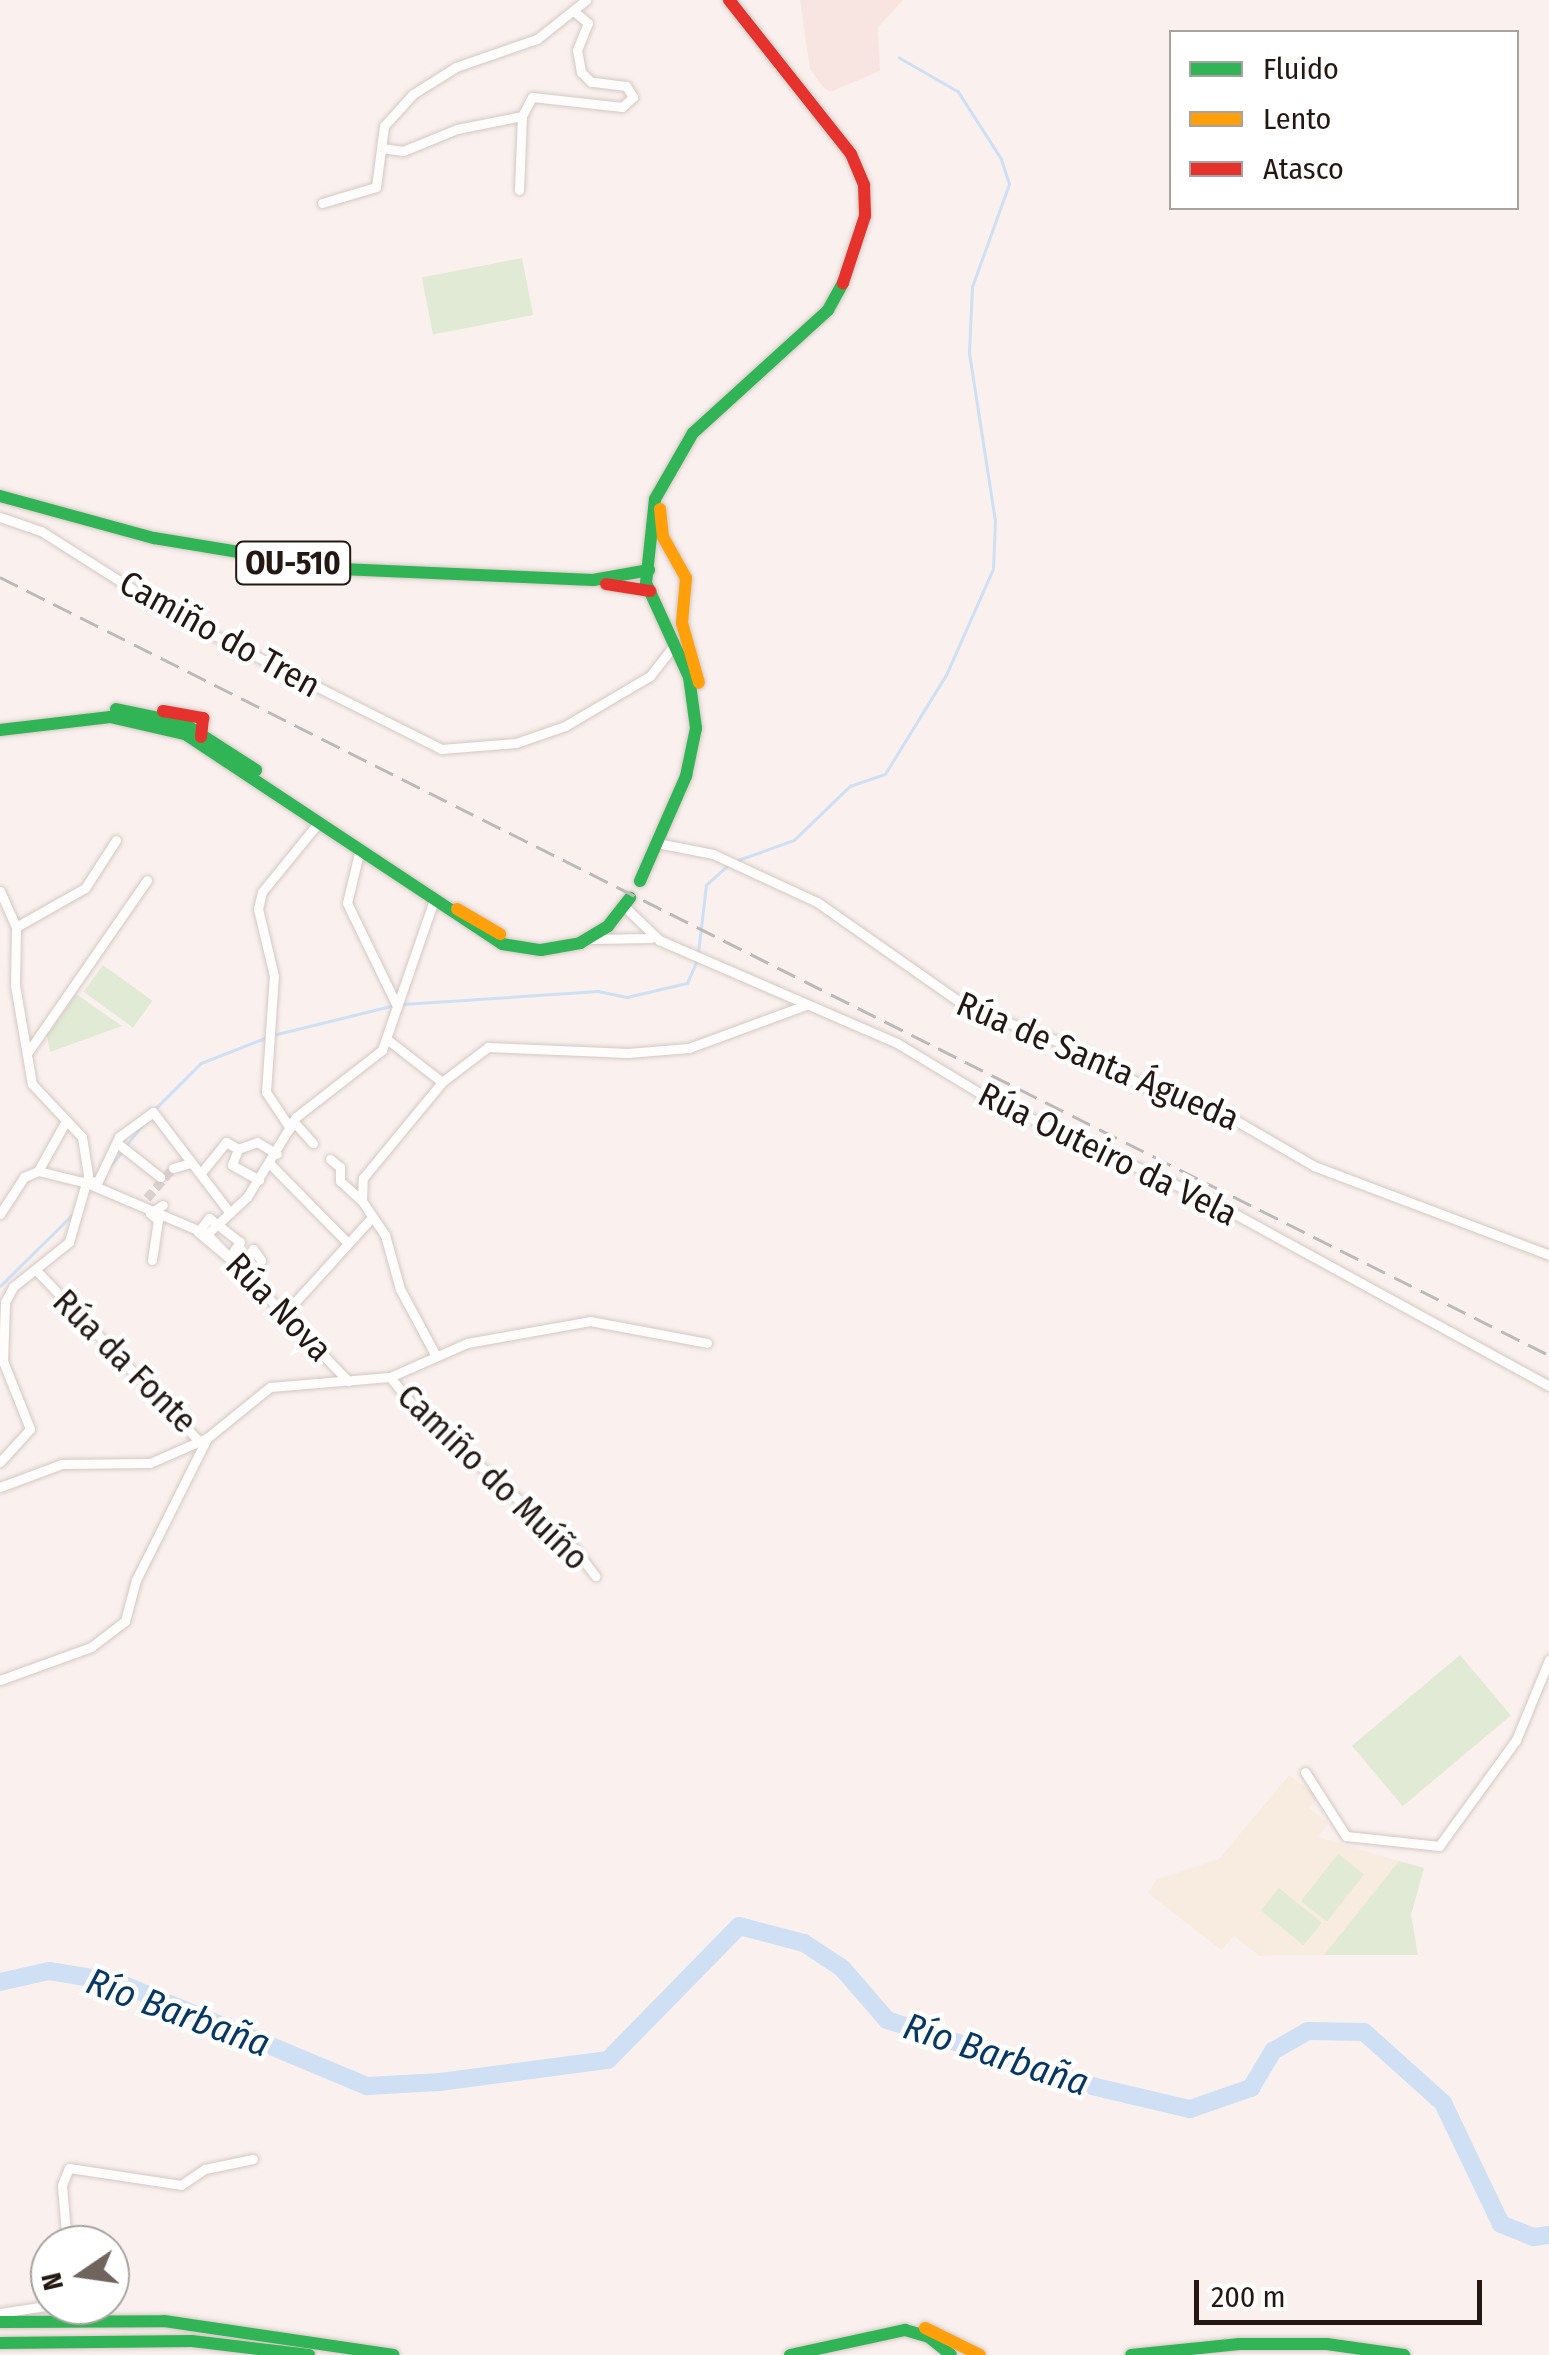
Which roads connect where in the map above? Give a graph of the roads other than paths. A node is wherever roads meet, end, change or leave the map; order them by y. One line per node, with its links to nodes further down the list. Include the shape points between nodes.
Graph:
1 (586, 0): 4 (street)
2 (728, 0): 5 (main road)
3 (738, 0): 5 (main road)
4 (575, 12): 6 (street, via 588,23 577,50 581,72 591,82 626,86 633,97 622,106 532,97); 7 (street, via 537,39 456,67 413,94 384,126)
5 (752, 28): 10 (main road, via 856,163 865,192 862,238 822,317 700,425)
6 (522, 116): 7 (street, via 458,128 404,151); 8 (street)
7 (382, 148): 9 (street, via 376,187)
8 (518, 190)
9 (322, 204)
10 (663, 482): 13 (main road, via 660,522); 14 (main road, via 653,508)
11 (0, 496): 15 (main road, OU-510, via 154,538 302,564 448,578)
12 (0, 517): 18 (street, Camiño do Tren, via 42,531 170,613 441,749 504,745 565,726 650,676)
13 (678, 563): 14 (main road); 17 (main road, via 686,578)
14 (650, 568): 15 (main road); 16 (main road)
15 (592, 580): 16 (main road)
16 (653, 594): 17 (main road); 18 (main road)
17 (680, 594): 18 (main road); 26 (main road, via 704,729 696,771)
18 (676, 641): 31 (main road, via 693,694 696,737 680,792)
19 (110, 717): 20 (main road); 21 (main road); 23 (main road, via 186,734)
20 (187, 722): 21 (main road, via 148,712 90,710); 22 (main road)
21 (0, 726)
22 (203, 736): 23 (main road); 28 (main road)
23 (234, 765): 24 (main road)
24 (318, 823): 27 (main road); 44 (street, via 262,892 258,909 274,976 266,1092)
25 (116, 840): 35 (street, via 85,888)
26 (662, 844): 31 (main road); 69 (street, Rúa de Santa Águeda, via 712,854 816,902 967,1007 1059,1042 1152,1090 1221,1112 1314,1166)
27 (359, 852): 32 (main road); 39 (street, via 347,903)
28 (374, 852): 32 (main road); 33 (main road)
29 (146, 880): 41 (street)
30 (0, 892): 35 (street)
31 (633, 894): 34 (main road); 37 (street)
32 (434, 902): 33 (main road); 36 (main road, via 486,937 523,949); 39 (street)
33 (474, 920): 34 (main road, via 530,942 574,940)
34 (604, 928): 36 (main road)
35 (9, 934): 41 (street)
36 (592, 939): 37 (street)
37 (659, 940): 38 (street, Rúa Outeiro da Vela)
38 (806, 1005): 42 (street, via 689,1048 488,1048); 80 (street, Rúa Outeiro da Vela, via 896,1043 1067,1138 1215,1204)
39 (397, 1006): 40 (street)
40 (388, 1040): 42 (street); 44 (street, via 367,1066)
41 (28, 1052): 43 (street, via 32,1084)
42 (442, 1082): 59 (street, via 363,1178)
43 (66, 1122): 53 (street); 57 (street, via 82,1137)
44 (291, 1125): 46 (street); 48 (street)
45 (117, 1143): 50 (street, via 153,1112); 55 (street); 57 (street, via 98,1181)
46 (313, 1143)
47 (238, 1149): 48 (street, via 252,1141); 54 (street, via 226,1142); 56 (street, via 230,1163)
48 (277, 1154): 51 (street)
49 (330, 1159): 59 (street, via 340,1167 340,1181)
50 (191, 1163): 52 (street); 54 (street)
51 (270, 1164): 56 (street); 68 (street)
52 (173, 1168)
53 (38, 1171): 57 (street); 63 (street, via 24,1177)
54 (201, 1173): 62 (street)
55 (160, 1177)
56 (259, 1180): 62 (street)
57 (87, 1183): 61 (street); 74 (street, via 68,1242)
58 (147, 1198): 61 (street)
59 (362, 1202): 65 (street)
60 (163, 1205): 64 (street)
61 (140, 1209): 64 (street)
62 (230, 1213): 66 (street)
63 (0, 1214)
64 (150, 1214): 67 (street); 71 (street, via 158,1220)
65 (372, 1217): 68 (street); 77 (street)
66 (216, 1224): 67 (street); 70 (street, via 240,1242)
67 (202, 1233): 70 (street, Rúa Nova)
68 (347, 1242): 75 (street)
69 (1549, 1255)
70 (229, 1258): 73 (street, Rúa Nova)
71 (152, 1260)
72 (261, 1260): 73 (street, via 253,1249)
73 (238, 1269): 75 (street, Rúa Nova)
74 (36, 1270): 81 (street, Rúa da Fonte); 82 (street, via 13,1287 2,1314 3,1361 30,1429)
75 (286, 1312): 79 (street, Rúa Nova)
76 (707, 1344): 77 (street, Rúa da Fonte, via 590,1322 467,1343)
77 (436, 1356): 78 (street, Rúa da Fonte)
78 (390, 1377): 79 (street, Rúa da Fonte); 84 (street, Camiño do Muíño, via 418,1412 576,1550)
79 (348, 1381): 81 (street, Rúa da Fonte, via 270,1387)
80 (1549, 1386)
81 (202, 1438): 83 (street, via 150,1463 62,1464); 86 (street, via 179,1506 163,1520 136,1580 125,1621 91,1647)
82 (0, 1462)
83 (0, 1487)
84 (595, 1576)
85 (1549, 1660): 87 (street, via 1516,1740 1439,1846 1346,1836)
86 (0, 1680)
87 (1306, 1772)
88 (253, 2158): 89 (street, via 206,2169 181,2186 69,2168 62,2185)
89 (65, 2225)
90 (30, 2308): 91 (street)
91 (0, 2312)
92 (0, 2322): 93 (main road)
93 (212, 2328): 95 (main road); 102 (main road)
94 (905, 2330): 100 (main road); 103 (main road, via 930,2337); 104 (main road, via 925,2328)
95 (0, 2339): 96 (main road)
96 (192, 2340): 98 (main road); 101 (main road)
97 (1239, 2344): 105 (main road); 106 (main road); 107 (main road, via 1327,2344)
98 (45, 2351): 99 (main road)
99 (0, 2352)
100 (789, 2354)
101 (309, 2355)
102 (394, 2355)
103 (951, 2355)
104 (980, 2355)
105 (1131, 2355)
106 (1171, 2355)
107 (1404, 2355)

